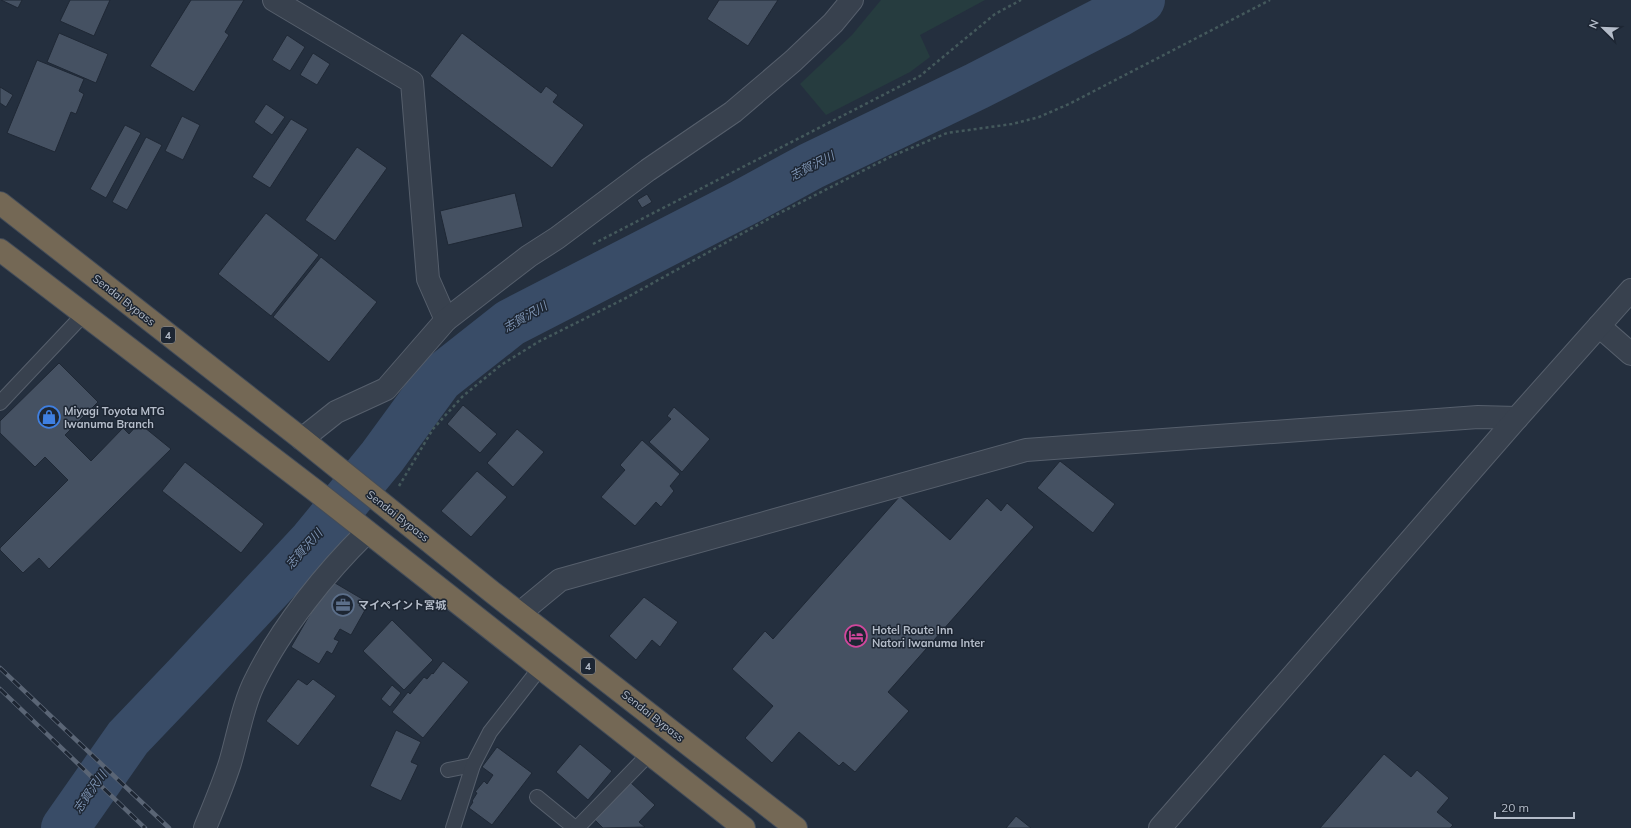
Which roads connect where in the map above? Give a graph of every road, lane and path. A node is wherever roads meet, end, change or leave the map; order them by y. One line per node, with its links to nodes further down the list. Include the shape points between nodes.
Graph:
1 (274, 0): 10 (street, via 412,82 428,279)
2 (852, 0): 10 (street, via 833,23 798,56 733,112 648,170 558,238 529,256)
3 (1022, 0): 6 (path, via 995,14 920,76)
4 (1270, 0): 16 (path, via 1070,104 1039,117 1012,124 947,133 892,156 538,342 502,365 463,396 433,429)
5 (0, 203): 15 (highway, Sendai Bypass / 4)
6 (590, 246)
7 (0, 250): 9 (highway)
8 (1631, 290): 11 (street)
9 (84, 314): 13 (lane); 17 (highway)
10 (446, 320): 15 (street, via 386,389 336,412)
11 (1599, 326): 12 (street); 14 (street)
12 (1631, 354)
13 (0, 403)
14 (1517, 418): 18 (street, via 1478,417 1026,450 560,580); 29 (street)
15 (302, 439): 16 (highway, Sendai Bypass / 4)
16 (384, 505): 18 (highway, Sendai Bypass / 4)
17 (364, 530): 19 (highway); 24 (street, via 309,598 255,680 221,789)
18 (520, 613): 28 (highway, Sendai Bypass / 4)
19 (540, 668): 20 (highway); 21 (lane, via 490,732)
20 (649, 754): 26 (lane); 27 (highway)
21 (473, 765): 22 (lane); 25 (lane)
22 (448, 770)
23 (537, 797): 26 (lane)
24 (205, 828)
25 (453, 828)
26 (576, 828)
27 (744, 828)
28 (796, 828)
29 (1160, 828)

